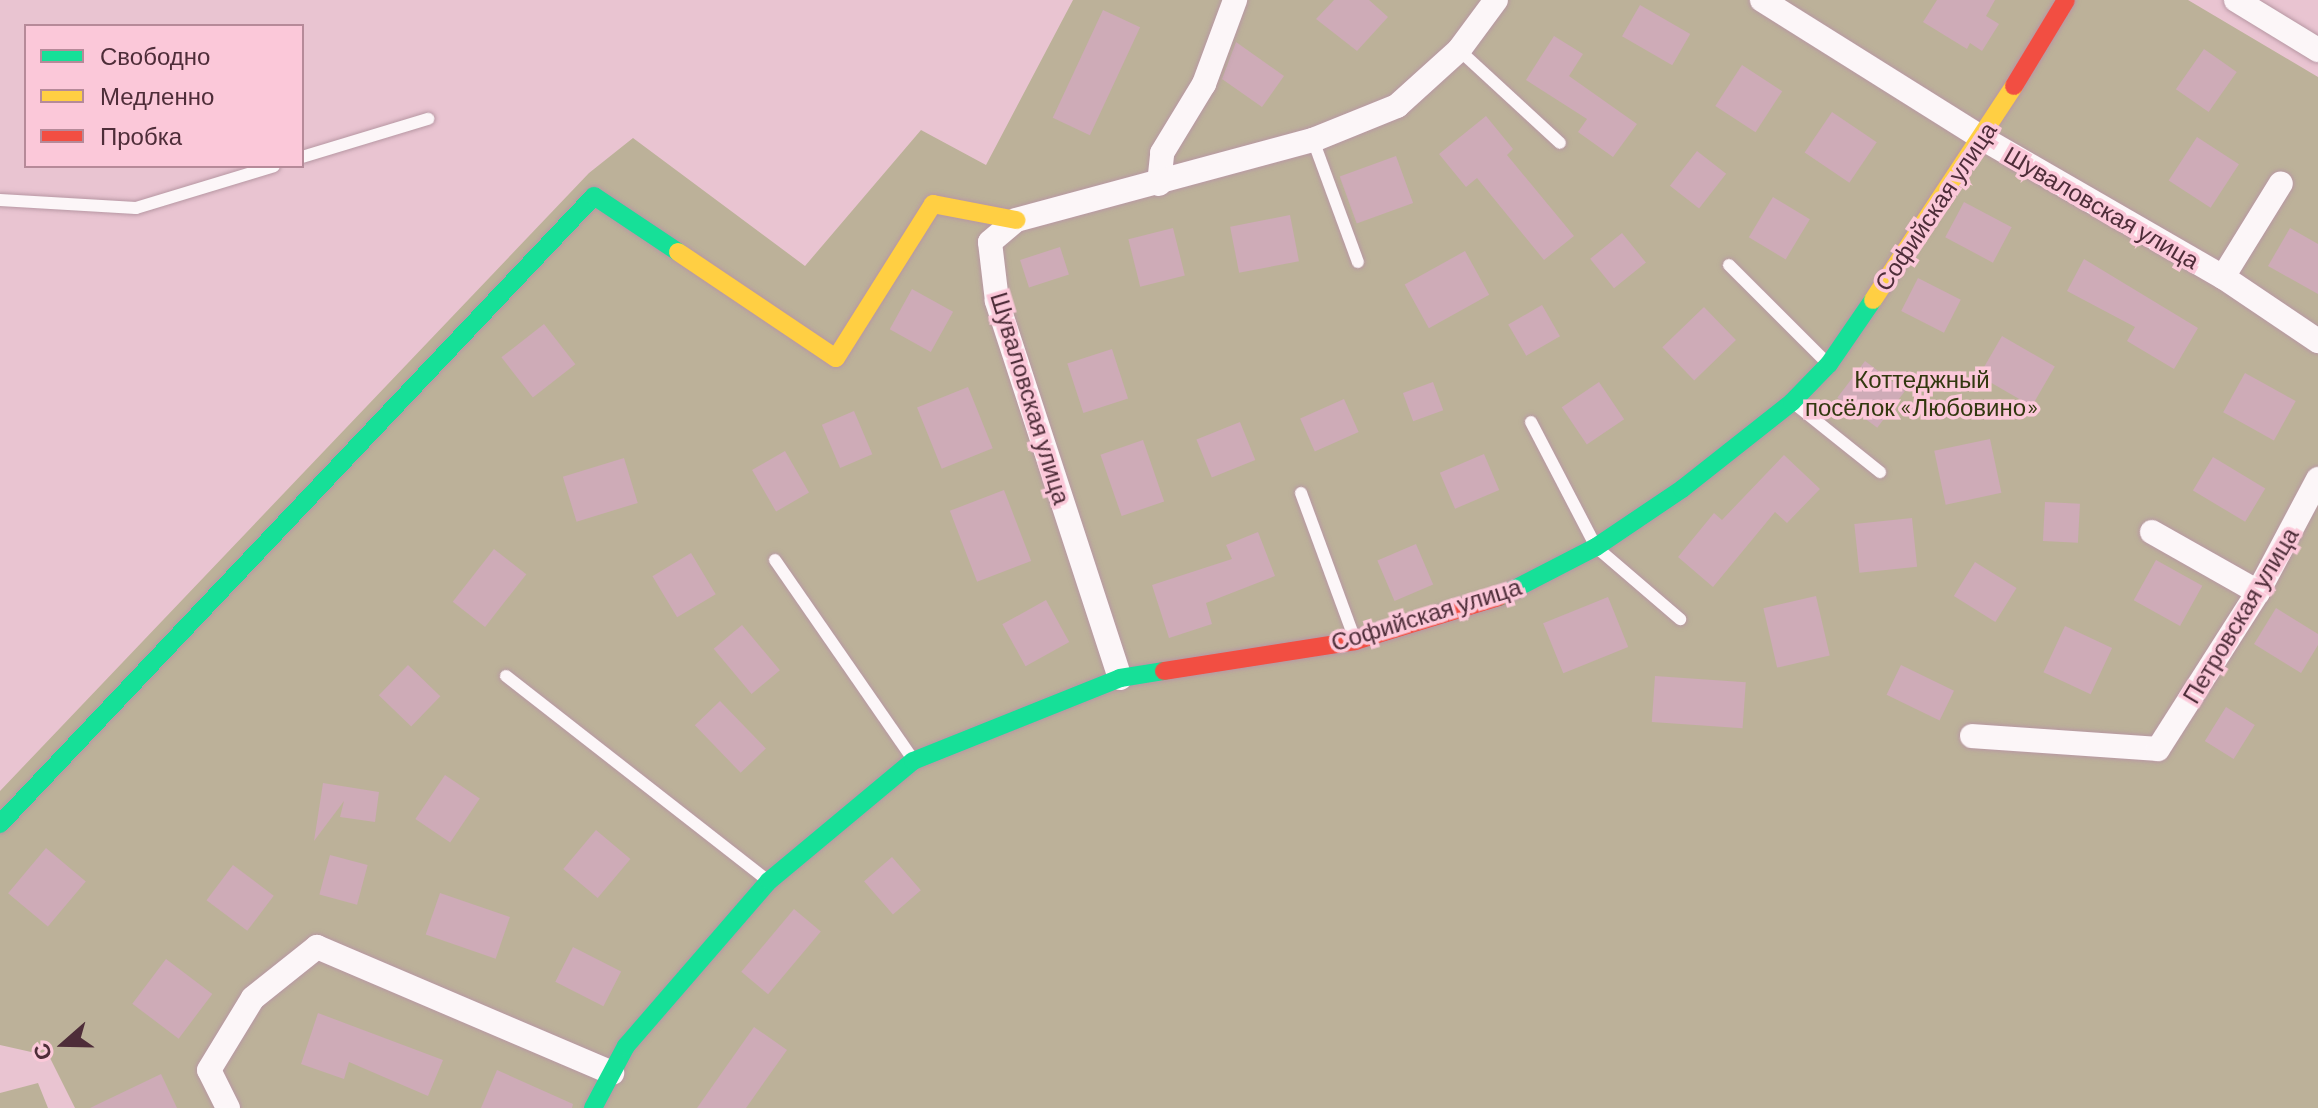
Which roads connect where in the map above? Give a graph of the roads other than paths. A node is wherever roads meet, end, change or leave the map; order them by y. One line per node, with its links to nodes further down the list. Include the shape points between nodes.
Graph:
1 (1235, 0): 15 (street, via 1204,84 1162,153)
2 (1496, 0): 6 (street)
3 (1762, 0): 9 (street, Шуваловская улица)
4 (2066, 0): 9 (street, Софийская улица)
5 (2236, 0): 7 (street)
6 (1459, 50): 10 (street, via 1397,106); 11 (lane)
7 (2318, 50)
8 (428, 119): 12 (lane)
9 (1982, 138): 20 (street, Шуваловская улица); 22 (street, Софийская улица)
10 (1313, 140): 15 (street); 18 (lane)
11 (1560, 143)
12 (304, 156)
13 (267, 168): 16 (lane, via 136,208)
14 (2281, 183): 20 (street)
15 (1159, 184): 17 (street)
16 (0, 200)
17 (1016, 220): 35 (street, Шуваловская улица, via 990,242 997,301); 38 (street, via 933,204 836,358 594,196)
18 (1358, 262)
19 (1729, 265): 22 (lane)
20 (2223, 277): 21 (street, Шуваловская улица)
21 (2318, 341)
22 (1829, 364): 23 (street, Софийская улица)
23 (1792, 402): 25 (lane); 29 (street, Софийская улица, via 1682,489)
24 (1531, 422): 29 (lane)
25 (1880, 472)
26 (2318, 479): 31 (street, Петровская улица)
27 (1301, 493): 33 (lane)
28 (2152, 532): 31 (street)
29 (1596, 547): 32 (lane); 33 (street, Софийская улица, via 1509,594)
30 (775, 560): 37 (lane)
31 (2258, 592): 36 (street, Петровская улица, via 2158,749)
32 (1680, 619)
33 (1355, 641): 35 (street, Софийская улица)
34 (506, 676): 39 (lane)
35 (1120, 678): 37 (street, Софийская улица)
36 (1972, 736)
37 (913, 761): 39 (street, Софийская улица)
38 (0, 824)
39 (769, 881): 40 (street, Софийская улица, via 626,1046)
40 (612, 1073): 41 (street, via 317,947 253,998 209,1070); 42 (street, Софийская улица)
41 (228, 1108)
42 (593, 1108)

